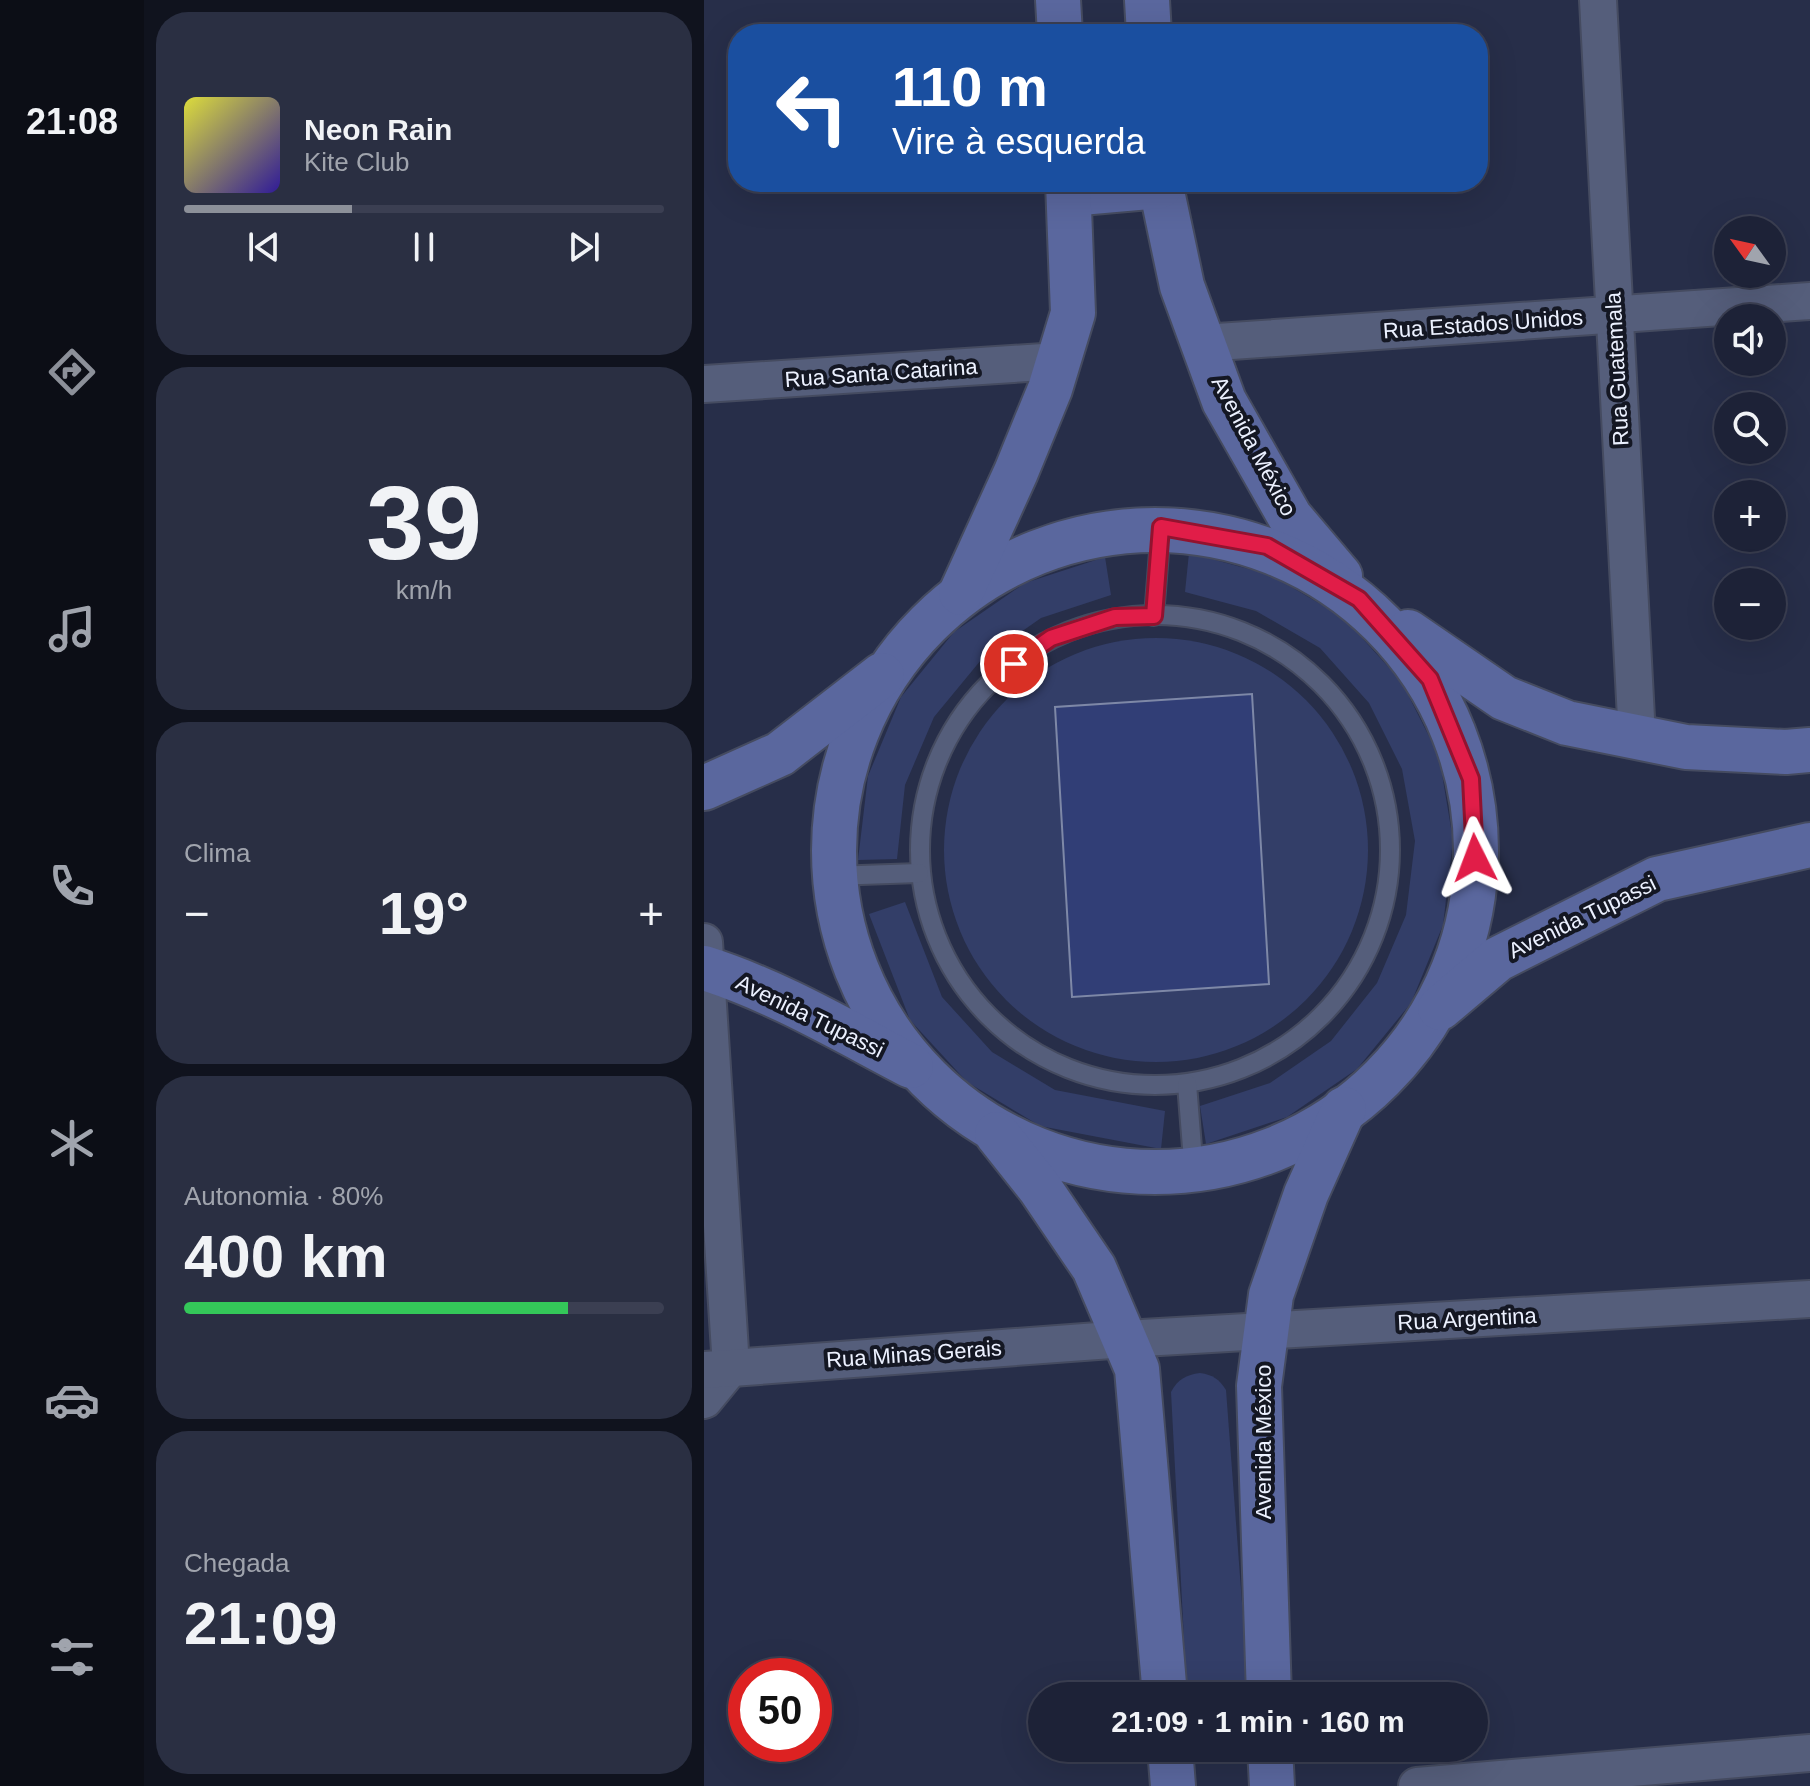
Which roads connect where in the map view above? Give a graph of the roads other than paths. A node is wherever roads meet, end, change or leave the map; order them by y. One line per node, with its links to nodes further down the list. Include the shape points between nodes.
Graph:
1 (1058, 0): 4 (main road)
2 (1147, 0): 5 (main road)
3 (1598, 0): 9 (street, Rua Guatemala)
4 (1059, 24)
5 (1148, 24)
6 (1068, 192): 11 (main road, via 1073,313)
7 (1162, 192): 10 (main road, Avenida México, via 1182,286)
8 (1810, 301): 9 (street, Rua Estados Unidos)
9 (1614, 315): 10 (street, Rua Estados Unidos); 18 (street, Rua Guatemala)
10 (1203, 343): 15 (main road, Avenida México, via 1224,401 1290,517)
11 (1059, 361): 12 (street, Rua Santa Catarina); 14 (main road)
12 (704, 384)
13 (1161, 527): 14 (main road, via 1055,543); 15 (main road, via 1267,546); 16 (lane)
14 (961, 593): 17 (main road)
15 (1359, 599): 18 (main road, via 1504,698 1567,723); 25 (main road, via 1430,679 1471,779 1476,885 1448,987)
16 (1154, 616): 22 (lane, via 1115,617 1051,638 996,677 954,729 927,791); 27 (lane, via 1182,615 1247,632 1305,666 1351,716 1380,776 1391,842 1384,909 1358,971 1315,1024 1260,1062)
17 (887, 671): 20 (main road, via 780,754); 23 (main road, via 843,769)
18 (1637, 737): 19 (main road, via 1686,747)
19 (1810, 750)
20 (704, 788)
21 (1810, 845): 25 (main road, Avenida Tupassi, via 1657,879 1498,959)
22 (919, 873): 23 (lane); 27 (lane, via 931,924 961,985 1006,1034 1064,1069 1129,1086)
23 (832, 876): 26 (main road, via 857,979)
24 (705, 960): 26 (main road, Avenida Tupassi); 34 (street)
25 (1423, 1023): 28 (main road, via 1388,1075)
26 (914, 1068): 29 (main road)
27 (1187, 1084): 30 (lane)
28 (1345, 1107): 30 (main road, via 1303,1138); 32 (main road, Avenida México, via 1306,1194 1271,1295)
29 (997, 1134): 30 (main road, via 1096,1170); 33 (main road, via 1094,1268)
30 (1194, 1173)
31 (1810, 1299): 32 (street, Rua Argentina)
32 (1266, 1331): 33 (street, Rua Argentina); 37 (main road, Avenida México, via 1259,1386)
33 (1125, 1339): 34 (street, Rua Minas Gerais); 36 (main road, via 1137,1369)
34 (718, 1369): 35 (street)
35 (704, 1400)
36 (1164, 1682)
37 (1269, 1682)
38 (1810, 1753): 43 (street)
39 (1171, 1762): 41 (main road)
40 (1271, 1762): 42 (main road)
41 (1173, 1786)
42 (1272, 1786)
43 (1417, 1786)

